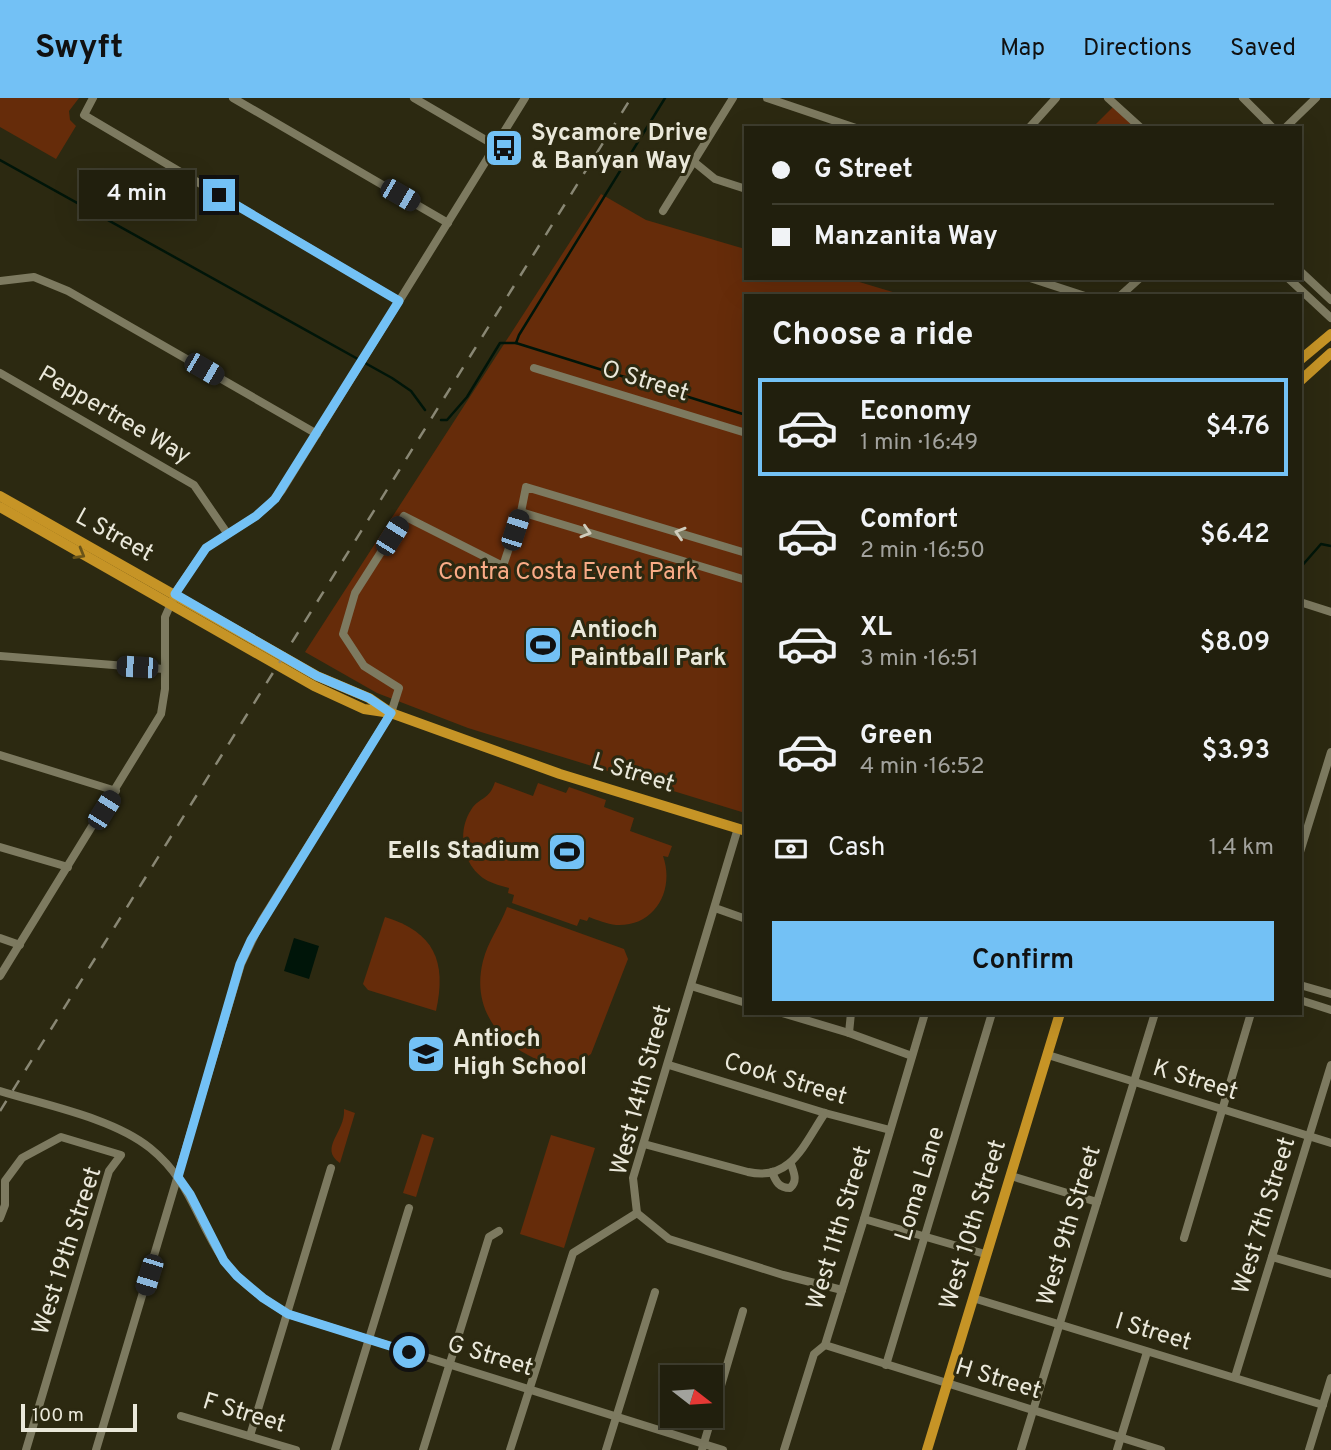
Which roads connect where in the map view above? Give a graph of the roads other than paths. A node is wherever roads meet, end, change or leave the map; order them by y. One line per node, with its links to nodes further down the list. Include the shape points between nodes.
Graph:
1 (93, 98): 29 (street, via 84,115)
2 (233, 98): 20 (street)
3 (414, 98): 16 (street)
4 (525, 98): 16 (street)
5 (733, 98): 17 (street)
6 (767, 98): 11 (street)
7 (1056, 98): 12 (street)
8 (1108, 98): 13 (street)
9 (1242, 98): 14 (street)
10 (1316, 98): 15 (street)
11 (850, 126)
12 (1031, 126)
13 (1138, 126)
14 (1271, 126)
15 (1287, 126)
16 (496, 146): 20 (street)
17 (693, 161): 18 (street, via 715,179); 19 (street)
18 (744, 188)
19 (663, 212)
20 (447, 223): 29 (street)
21 (1302, 273): 28 (street)
22 (1036, 280): 26 (street)
23 (1138, 280): 27 (street)
24 (1290, 280): 30 (street)
25 (0, 281): 38 (street, via 34,277 68,291)
26 (1079, 294)
27 (1122, 294)
28 (1331, 299)
29 (399, 301): 38 (street)
30 (1331, 318)
31 (1331, 334): 33 (main road)
32 (1331, 353): 36 (main road)
33 (1302, 358)
34 (534, 368): 37 (street, O Street)
35 (0, 373): 42 (street, Peppertree Way, via 194,485)
36 (1302, 379)
37 (744, 432)
38 (317, 433): 42 (street, via 275,499)
39 (0, 496): 45 (main road, L Street)
40 (0, 507): 47 (main road, L Street, one-way to 47)
41 (521, 512): 43 (street, one-way to 41, via 526,487); 44 (street, one-way to 44); 51 (street, via 503,566 404,516 355,593 343,635 364,666 399,688)
42 (227, 533): 45 (street, via 202,552)
43 (744, 552)
44 (744, 579)
45 (175, 594): 47 (street); 51 (main road, L Street)
46 (1302, 603): 48 (street)
47 (170, 605): 50 (street, via 165,617); 51 (main road, L Street, via 314,686 364,709)
48 (1331, 612)
49 (0, 656): 50 (street)
50 (164, 669): 54 (street, via 161,714)
51 (391, 713): 55 (main road, L Street, via 559,774); 94 (street, via 251,940)
52 (1331, 752): 56 (street)
53 (0, 755): 54 (street)
54 (116, 791): 58 (street)
55 (742, 829): 59 (street, West 14th Street)
56 (1302, 846)
57 (0, 847): 58 (street)
58 (68, 867): 62 (street)
59 (715, 908): 60 (street); 64 (street, West 14th Street)
60 (744, 918)
61 (0, 939): 62 (street)
62 (20, 945): 63 (street)
63 (0, 976)
64 (691, 986): 68 (street); 80 (street, West 14th Street)
65 (1302, 986): 66 (street)
66 (1331, 994)
67 (1302, 1001): 69 (street)
68 (744, 1002)
69 (1331, 1010)
70 (789, 1015): 77 (street)
71 (851, 1015): 77 (street)
72 (924, 1015): 79 (street, West 11th Street)
73 (991, 1015): 101 (street, Loma Lane)
74 (1059, 1015): 78 (main road, West 10th Street)
75 (1154, 1015): 82 (street, West 9th Street)
76 (1250, 1015): 84 (street)
77 (849, 1033): 79 (street)
78 (1048, 1055): 82 (street, K Street); 93 (main road, West 10th Street)
79 (912, 1056): 86 (street, West 11th Street)
80 (669, 1065): 85 (street, Cook Street); 89 (street, West 14th Street)
81 (1331, 1065): 87 (street, West 7th Street)
82 (1134, 1083): 84 (street, K Street); 95 (street, West 9th Street)
83 (0, 1091): 94 (street, G Street, via 135,1137)
84 (1221, 1110): 87 (street, K Street); 102 (street)
85 (824, 1113): 86 (street, Cook Street); 90 (street)
86 (891, 1130): 99 (street, West 11th Street)
87 (1310, 1137): 88 (street, K Street); 104 (street, West 7th Street)
88 (1331, 1143)
89 (644, 1144): 92 (street, via 760,1175); 97 (street, West 14th Street, via 633,1178)
90 (791, 1164): 92 (street); 92 (street, via 795,1178 790,1188 777,1184)
91 (331, 1168): 110 (street)
92 (772, 1172)
93 (1011, 1176): 95 (street); 103 (main road, West 10th Street)
94 (178, 1177): 110 (street, G Street, via 224,1261 250,1288); 129 (street)
95 (1097, 1202): 111 (street, West 9th Street)
96 (409, 1208): 112 (street)
97 (637, 1213): 106 (street, via 669,1239); 120 (street, West 14th Street, via 573,1253)
98 (0, 1218): 128 (street, West 19th Street, via 5,1181 22,1158 61,1137 121,1155 109,1171)
99 (864, 1219): 101 (street); 106 (street, West 11th Street)
100 (499, 1231): 115 (street, via 489,1237)
101 (925, 1237): 103 (street); 116 (street, Loma Lane)
102 (1184, 1238)
103 (985, 1254): 108 (main road, West 10th Street)
104 (1272, 1257): 105 (street); 117 (street, West 7th Street)
105 (1331, 1275)
106 (842, 1290): 113 (street, West 11th Street)
107 (656, 1292): 124 (street)
108 (973, 1298): 111 (street, I Street); 119 (main road, West 10th Street)
109 (743, 1311): 127 (street)
110 (288, 1314): 112 (street, G Street); 125 (street)
111 (1060, 1324): 114 (street, I Street); 122 (street, West 9th Street)
112 (369, 1340): 115 (street, G Street); 131 (street)
113 (825, 1345): 116 (street, H Street); 136 (street, West 11th Street, via 814,1354)
114 (1147, 1352): 117 (street, I Street); 126 (street)
115 (449, 1365): 120 (street, G Street); 132 (street)
116 (886, 1365): 119 (street, H Street)
117 (1235, 1377): 121 (street, I Street)
118 (1331, 1378): 121 (street)
119 (947, 1385): 122 (street, H Street); 137 (main road, West 10th Street)
120 (530, 1389): 124 (street, G Street); 133 (street, West 14th Street)
121 (1323, 1405): 141 (street)
122 (1033, 1411): 126 (street, H Street); 138 (street, West 9th Street)
123 (181, 1416): 125 (street, F Street)
124 (616, 1418): 127 (street, G Street); 134 (street)
125 (250, 1436): 130 (street, F Street)
126 (1121, 1438): 139 (street); 140 (street, H Street)
127 (703, 1447): 135 (street, G Street)
128 (26, 1450)
129 (96, 1450)
130 (296, 1450)
131 (335, 1450)
132 (423, 1450)
133 (510, 1450)
134 (606, 1450)
135 (723, 1450)
136 (784, 1450)
137 (927, 1450)
138 (1021, 1450)
139 (1117, 1450)
140 (1161, 1450)
141 (1309, 1450)

